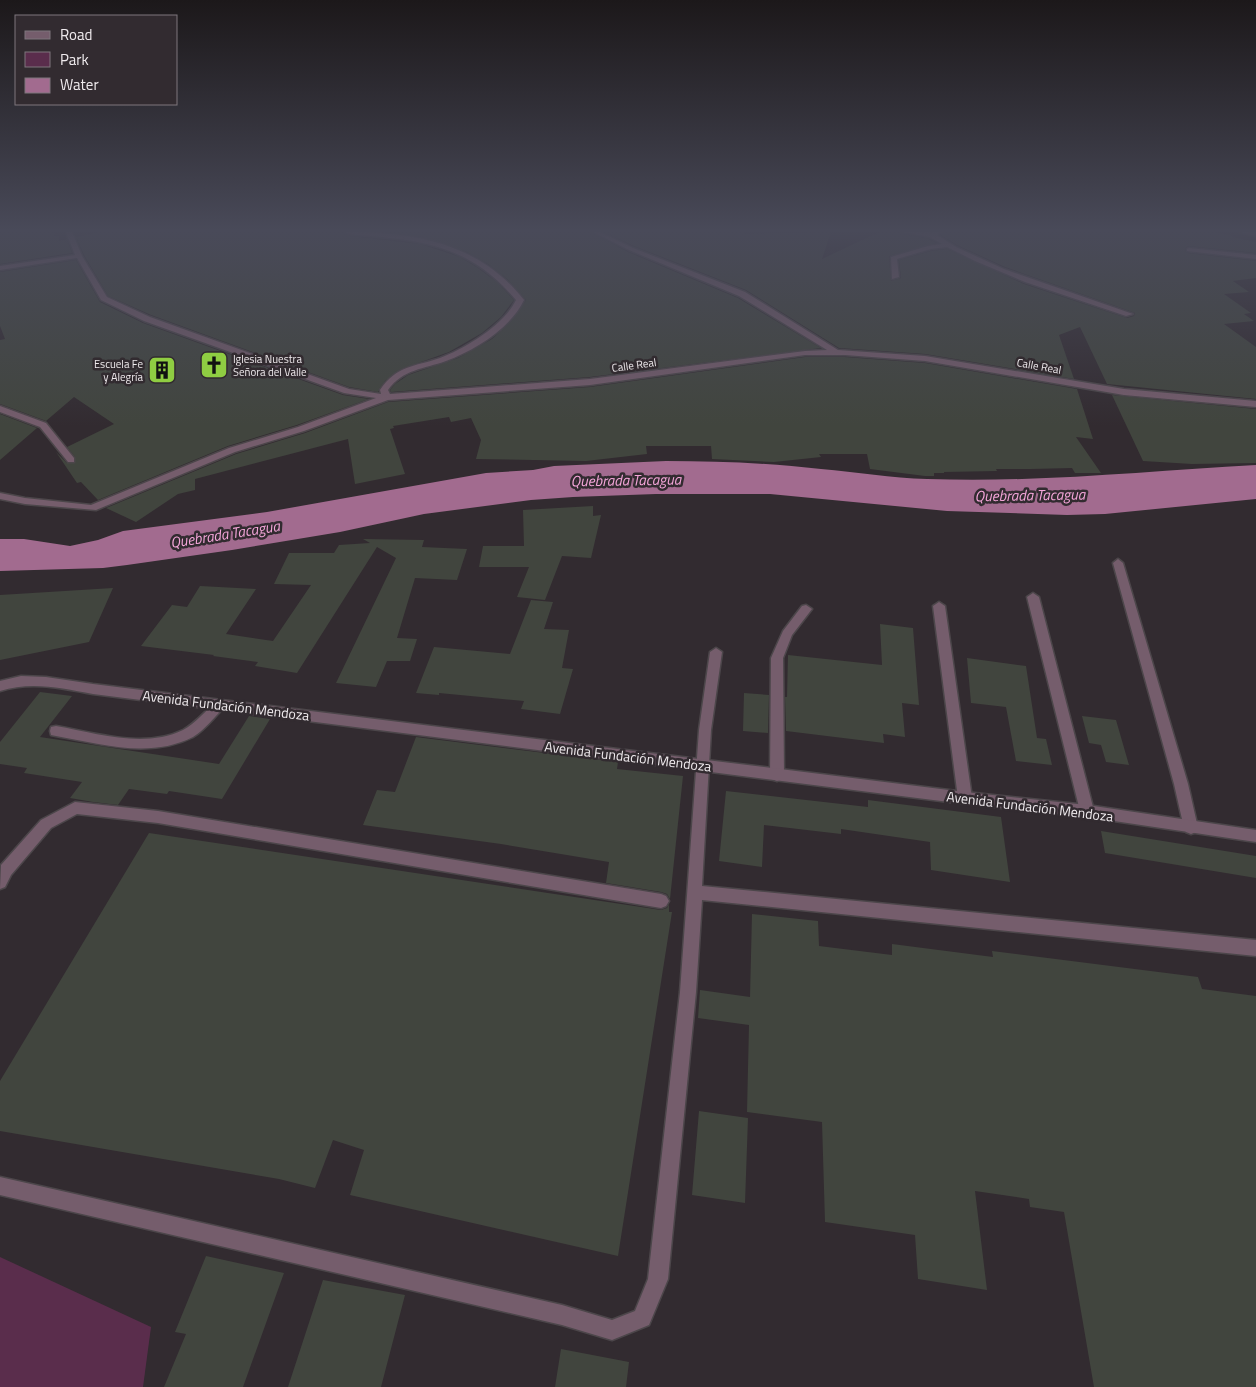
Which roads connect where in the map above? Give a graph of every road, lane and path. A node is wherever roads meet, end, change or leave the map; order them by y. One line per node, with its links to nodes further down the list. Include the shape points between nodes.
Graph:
1 (103, 297): 9 (street, Calle Real, via 147,319 347,391)
2 (517, 297): 9 (street, via 520,300 515,312 490,332 445,358 404,370 390,379 384,390)
3 (746, 297): 6 (street)
4 (1077, 297): 5 (street)
5 (1130, 314)
6 (834, 351): 7 (street, Calle Real, via 891,355); 9 (street, Calle Real, via 590,382)
7 (1031, 376): 8 (street); 10 (street, Calle Real, via 1124,392)
8 (1032, 387)
9 (387, 397): 13 (street, via 232,450 92,508)
10 (1256, 404)
11 (0, 409): 12 (street, via 43,426)
12 (71, 460)
13 (0, 496)
14 (1118, 563): 26 (street)
15 (1034, 597): 25 (street)
16 (939, 606): 24 (street)
17 (806, 609): 23 (street, via 787,634 777,658)
18 (716, 652): 22 (street, via 705,730)
19 (0, 686): 20 (street, Avenida Fundación Mendoza, via 9,682 50,681)
20 (220, 705): 21 (street, via 189,733 160,742 129,743); 22 (street, Avenida Fundación Mendoza)
21 (56, 731)
22 (704, 765): 23 (street, Avenida Fundación Mendoza); 29 (street)
23 (777, 775): 24 (street, Avenida Fundación Mendoza)
24 (965, 798): 25 (street, Avenida Fundación Mendoza)
25 (1087, 811): 26 (street, Avenida Fundación Mendoza)
26 (1191, 828): 27 (street, Avenida Fundación Mendoza)
27 (1256, 836)
28 (0, 882): 30 (street, via 6,870 46,824 75,808 158,817)
29 (695, 892): 31 (street); 32 (street, via 688,992 658,1280 642,1318 612,1330 562,1315)
30 (661, 901)
31 (1256, 948)
32 (0, 1186)

